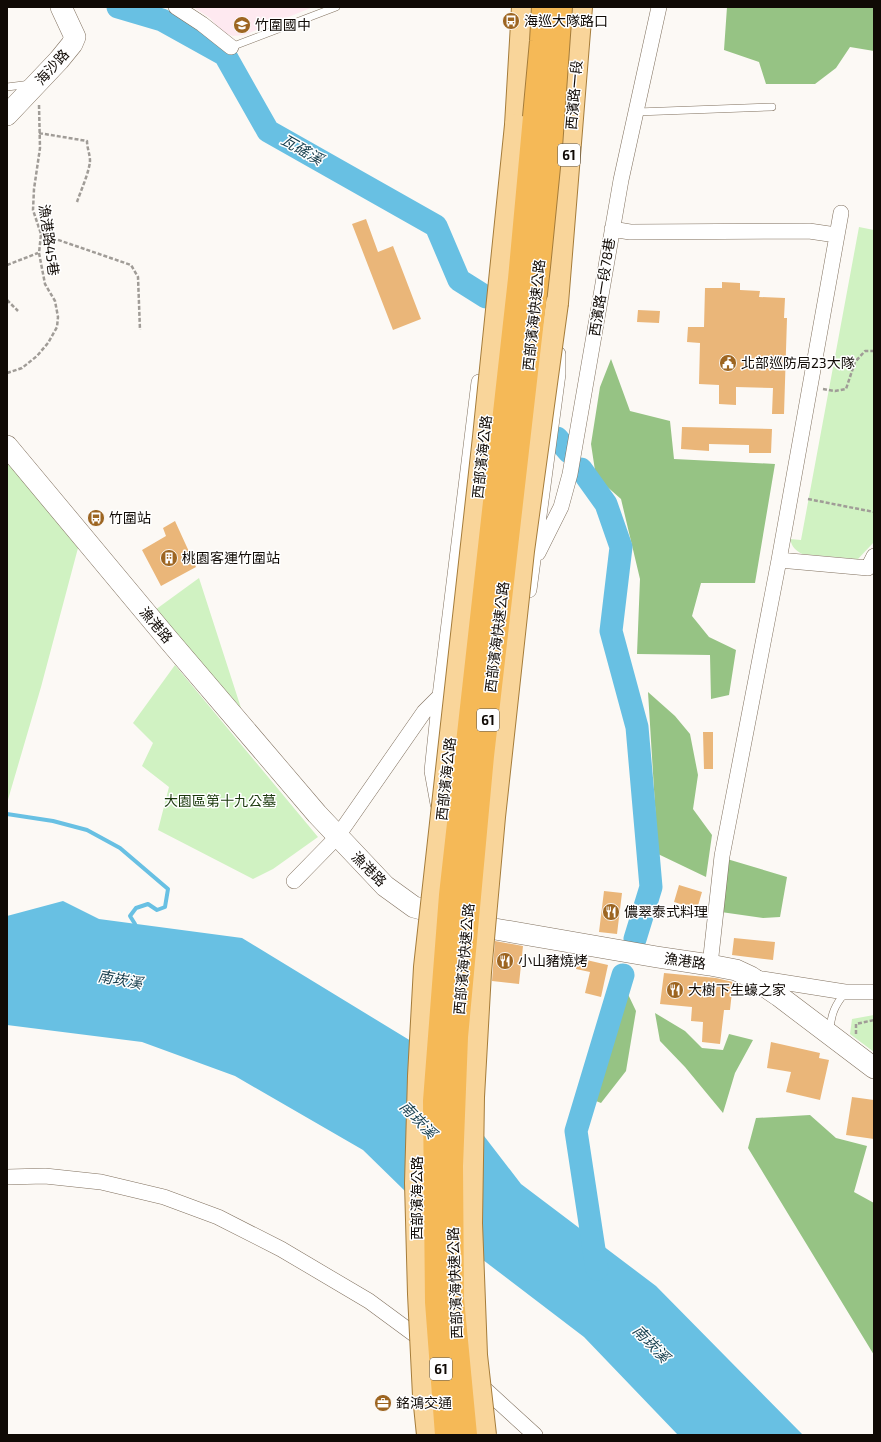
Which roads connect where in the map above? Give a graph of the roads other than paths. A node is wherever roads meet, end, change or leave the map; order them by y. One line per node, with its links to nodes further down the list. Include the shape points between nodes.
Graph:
1 (176, 7): 9 (street)
2 (336, 7): 9 (lane)
3 (523, 7): 15 (main road, 61)
4 (543, 7): 37 (highway, 西部濱海快速公路 / 61, bridge, via 519,279 450,895 434,1101 436,1302)
5 (561, 7): 38 (highway, 西部濱海快速公路 / 61, bridge, via 540,260 483,756 457,1037 452,1166 453,1300)
6 (580, 7): 19 (main road, 西濱路一段 / 61)
7 (659, 7): 13 (street, 西濱路一段78巷)
8 (62, 10): 10 (street, 海沙路, via 75,37 72,44)
9 (231, 47)
10 (38, 82): 11 (lane); 14 (street, 海沙路)
11 (7, 87)
12 (772, 107): 13 (lane)
13 (636, 112): 17 (street, 西濱路一段78巷)
14 (7, 115)
15 (516, 125): 24 (street, via 507,168); 36 (main road, 西部濱海公路 / 61, bridge, via 425,967 416,1183 419,1294)
16 (841, 213): 18 (street)
17 (612, 228): 18 (street, via 630,232 809,231); 23 (street, 西濱路一段78巷, via 570,474 561,507)
18 (836, 235): 22 (street)
19 (557, 303): 23 (street, via 558,374); 39 (main road, 61, bridge, via 523,551 480,972 473,1097 471,1223 476,1355)
20 (7, 446): 25 (street, 漁港路)
21 (874, 556): 22 (street, via 868,568)
22 (779, 560): 29 (street, via 722,856)
23 (533, 563): 28 (street, via 507,754 479,840)
24 (440, 696): 25 (street, via 424,712); 27 (street, via 432,771 446,839)
25 (337, 837): 26 (street); 27 (street, 漁港路, via 385,886 414,907)
26 (294, 881)
27 (440, 914): 28 (street, 漁港路)
28 (472, 923): 29 (street, 漁港路)
29 (710, 965): 30 (street, 漁港路, via 736,970)
30 (751, 977): 31 (street); 33 (street, 漁港路)
31 (845, 992): 32 (street); 33 (lane, via 836,1003)
32 (874, 992)
33 (830, 1034): 34 (street, 漁港路)
34 (874, 1068)
35 (7, 1177): 40 (street, via 45,1176 101,1182 164,1197 218,1217 281,1249 369,1300 468,1374)
36 (428, 1435)
37 (446, 1435)
38 (466, 1435)
39 (485, 1435)
40 (535, 1435)

